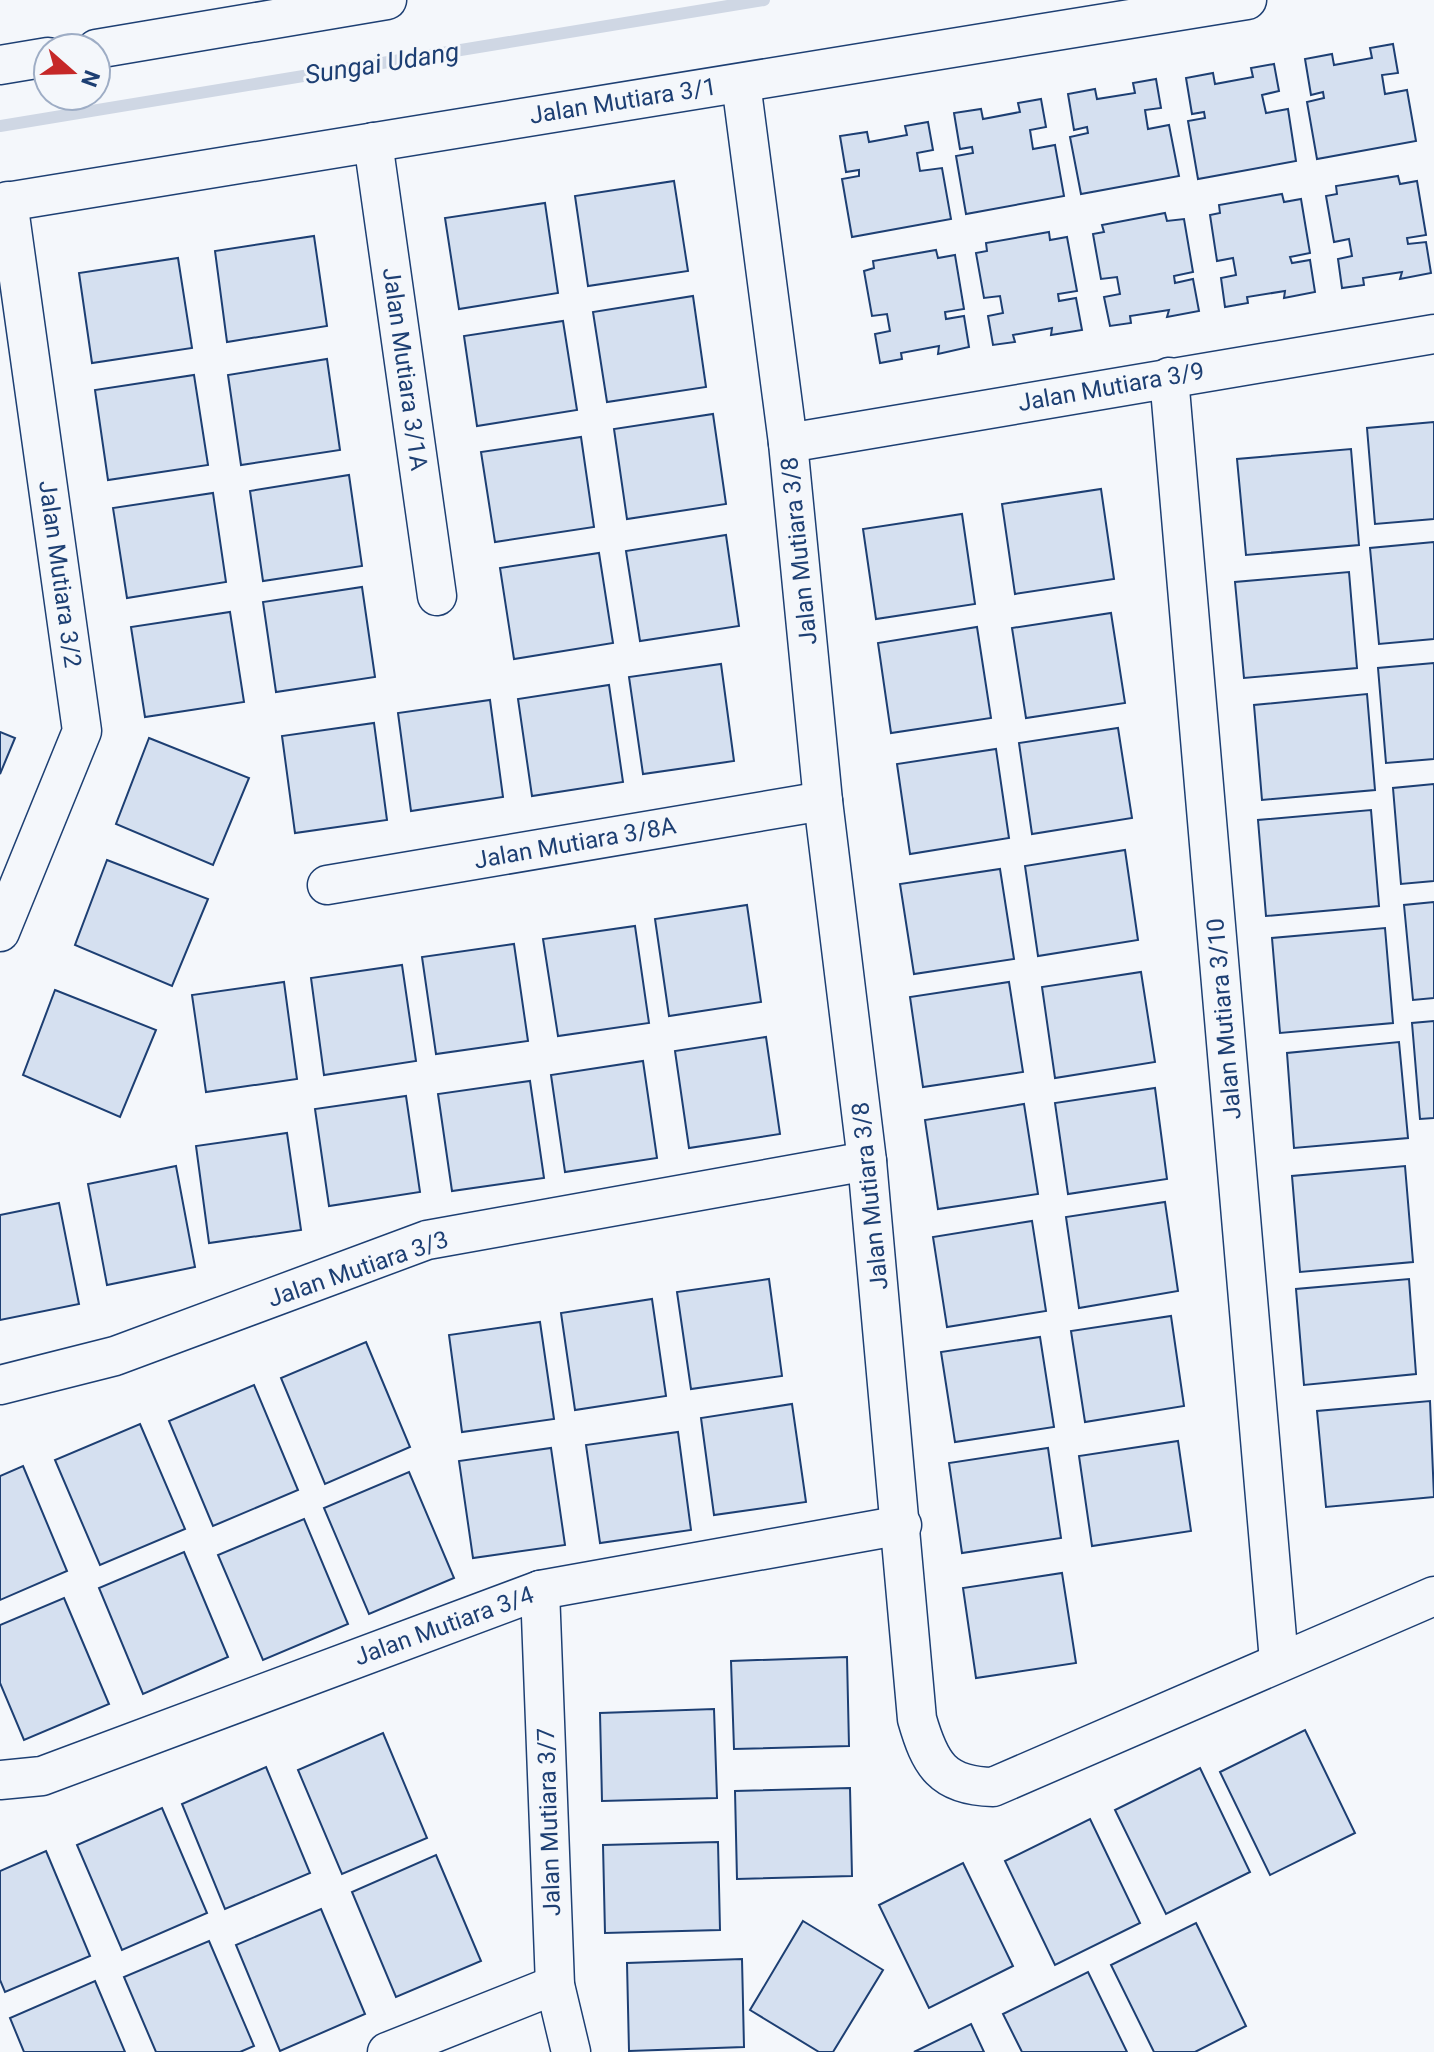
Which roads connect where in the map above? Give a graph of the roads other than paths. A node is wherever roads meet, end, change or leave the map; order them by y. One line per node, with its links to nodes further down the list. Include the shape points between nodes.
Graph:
1 (387, 0): 3 (street)
2 (1247, 0): 6 (street, Jalan Mutiara 3/1)
3 (112, 46)
4 (32, 60): 5 (street)
5 (0, 65)
6 (741, 83): 7 (street, Jalan Mutiara 3/1); 11 (street, Jalan Mutiara 3/8)
7 (373, 142): 8 (street, Jalan Mutiara 3/1); 12 (street, Jalan Mutiara 3/1A)
8 (4, 202): 15 (street, Jalan Mutiara 3/2, via 82,731)
9 (1434, 334): 10 (street, Jalan Mutiara 3/9)
10 (1169, 377): 11 (street, Jalan Mutiara 3/9); 21 (street, Jalan Mutiara 3/10)
11 (788, 443): 13 (street, Jalan Mutiara 3/8)
12 (437, 596)
13 (823, 801): 14 (street, Jalan Mutiara 3/8A); 16 (street, Jalan Mutiara 3/8)
14 (327, 885)
15 (0, 932)
16 (867, 1161): 17 (street, Jalan Mutiara 3/3, via 427,1240 115,1356); 18 (street, Jalan Mutiara 3/8)
17 (0, 1385)
18 (902, 1525): 19 (street, Jalan Mutiara 3/4); 21 (street, Jalan Mutiara 3/8, via 917,1719 927,1753 958,1783 993,1787)
19 (540, 1590): 22 (street, Jalan Mutiara 3/4, via 42,1776); 23 (street, Jalan Mutiara 3/7)
20 (1434, 1596): 21 (street, Jalan Mutiara 3/8)
21 (1279, 1661)
22 (0, 1780)
23 (555, 1985): 24 (street); 25 (street, Jalan Mutiara 3/7)
24 (387, 2052)
25 (571, 2052)

